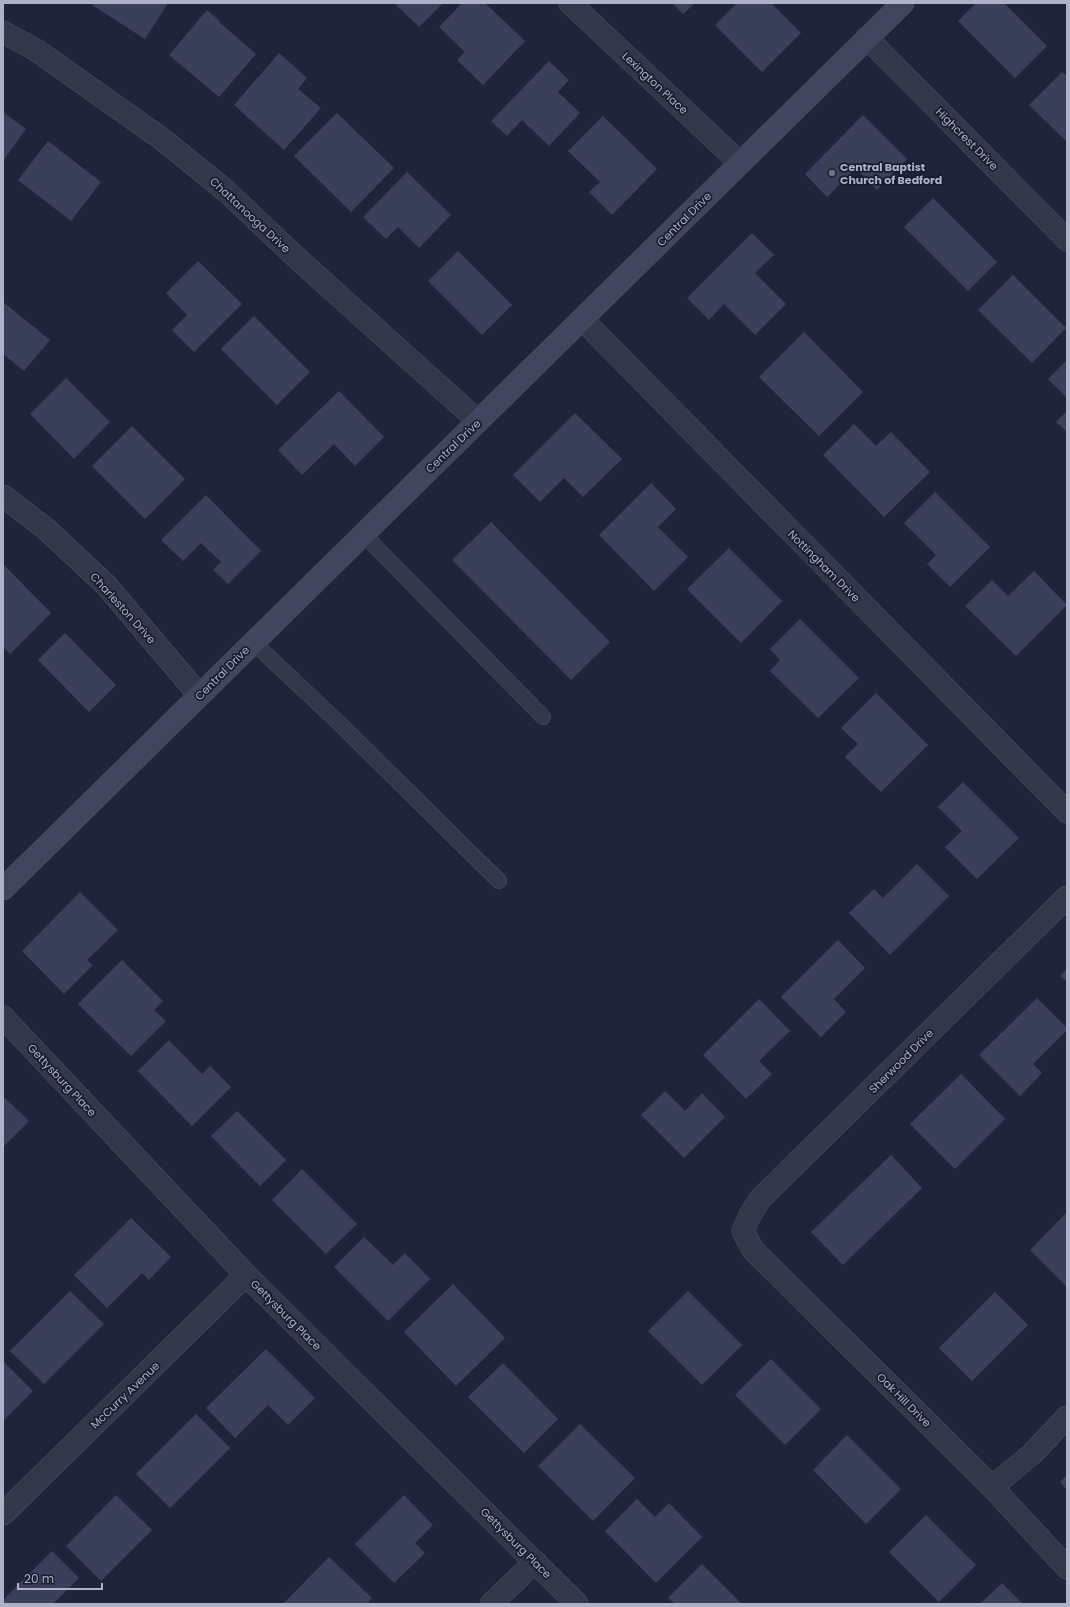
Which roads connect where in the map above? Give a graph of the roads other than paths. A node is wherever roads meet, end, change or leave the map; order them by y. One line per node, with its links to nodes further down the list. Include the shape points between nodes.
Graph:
1 (570, 3): 5 (street, Lexington Place)
2 (903, 3): 4 (main road, Central Drive)
3 (3, 32): 8 (street, Chattanooga Drive, via 36,50 162,139 226,191)
4 (867, 38): 5 (main road, Central Drive); 6 (street, Highcrest Drive)
5 (740, 163): 7 (main road, Central Drive)
6 (1067, 240)
7 (582, 319): 8 (main road, Central Drive); 14 (street, Nottingham Drive)
8 (478, 422): 10 (main road, Central Drive)
9 (3, 496): 12 (street, Charleston Drive, via 45,528 106,585)
10 (363, 534): 11 (main road, Central Drive); 13 (lane)
11 (253, 642): 12 (main road, Central Drive); 15 (lane)
12 (199, 696): 16 (main road, Central Drive)
13 (543, 717)
14 (1067, 812)
15 (499, 881)
16 (3, 888)
17 (1067, 897): 19 (street, Sherwood Drive, via 761,1198)
18 (3, 1017): 20 (street, Gettysburg Place)
19 (743, 1231): 22 (street, Oak Hill Drive, via 753,1250)
20 (246, 1275): 23 (street, McCurry Avenue); 24 (street, Gettysburg Place)
21 (1067, 1417): 22 (street, via 1032,1454)
22 (992, 1487): 25 (street, Oak Hill Drive)
23 (3, 1514)
24 (535, 1562): 26 (street); 27 (street, Gettysburg Place)
25 (1067, 1568)
26 (491, 1604)
27 (577, 1604)

